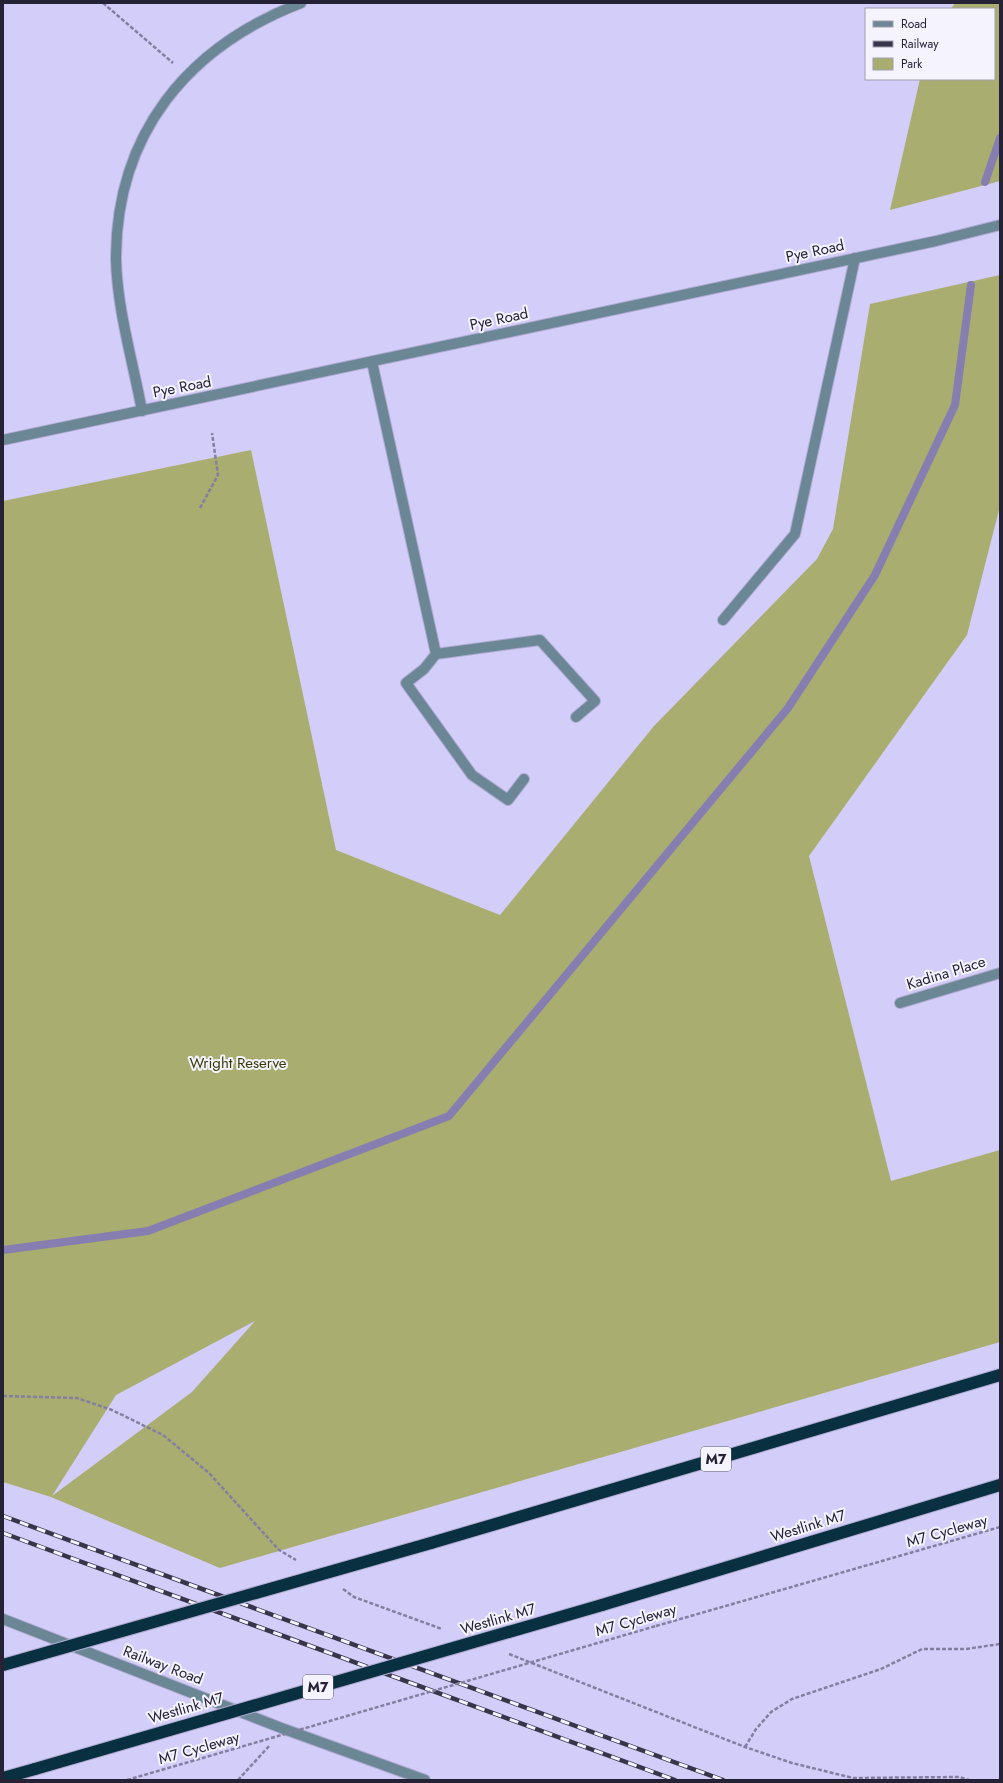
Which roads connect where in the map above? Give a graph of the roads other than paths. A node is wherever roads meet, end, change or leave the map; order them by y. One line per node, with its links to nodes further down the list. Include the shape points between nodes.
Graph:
1 (301, 3): 5 (street, via 270,15 223,44 187,75 160,107 140,142 125,184 118,219 116,260 119,295)
2 (1000, 226): 3 (street, Pye Road)
3 (856, 258): 4 (street, Pye Road); 7 (street, via 795,534)
4 (372, 362): 5 (street, Pye Road); 8 (street)
5 (142, 411): 6 (street, Pye Road)
6 (3, 440)
7 (723, 620)
8 (436, 654): 9 (street, via 540,640 595,701); 10 (street, via 424,669 406,683 472,775 508,800)
9 (576, 717)
10 (524, 779)
11 (1000, 973): 12 (street, Kadina Place)
12 (900, 1002)
13 (1000, 1375): 16 (highway, M7, bridge, via 431,1543)
14 (1000, 1485): 17 (highway, Westlink M7 / M7, bridge, via 602,1605)
15 (3, 1619): 18 (street, Railway Road, via 284,1729)
16 (3, 1665)
17 (3, 1778)
18 (425, 1780)

